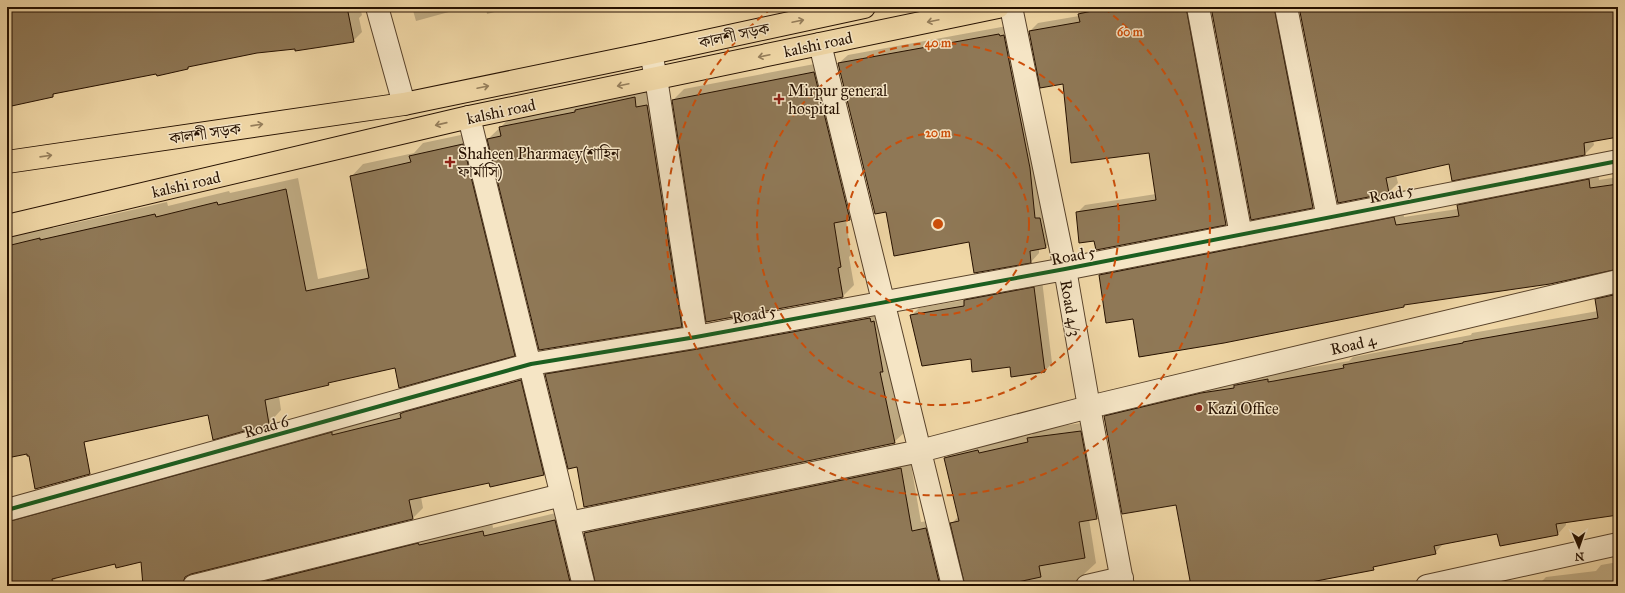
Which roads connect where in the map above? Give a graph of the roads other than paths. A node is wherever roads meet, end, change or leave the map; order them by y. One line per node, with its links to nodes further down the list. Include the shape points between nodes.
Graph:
1 (377, 7): 10 (street)
2 (864, 7): 8 (main road, কালশী সড়ক, one-way to 2)
3 (998, 7): 7 (main road, kalshi road, one-way to 7)
4 (1011, 7): 17 (street, Road 4/3)
5 (1198, 7): 16 (street)
6 (1286, 7): 14 (street)
7 (820, 44): 9 (main road, kalshi road, one-way to 9); 19 (street)
8 (651, 53): 9 (street); 10 (main road, কালশী সড়ক, one-way to 8)
9 (656, 78): 11 (main road, kalshi road, one-way to 11); 20 (street)
10 (404, 104): 13 (main road, কালশী সড়ক, one-way to 10)
11 (469, 117): 15 (main road, kalshi road, one-way to 15); 21 (street)
12 (1618, 161): 14 (street, Road 5)
13 (7, 162)
14 (1328, 218): 16 (street, Road 5)
15 (7, 226)
16 (1241, 235): 17 (street, Road 5)
17 (1065, 269): 19 (street, Road 5); 22 (street, Road 4/3)
18 (1618, 281): 22 (street, Road 4)
19 (883, 303): 20 (street, Road 5); 23 (street)
20 (696, 337): 21 (street, Road 5)
21 (531, 364): 24 (street); 25 (street, Road 6)
22 (1089, 407): 23 (street, Road 4); 28 (street, Road 4/3)
23 (920, 451): 26 (street, Road 4); 31 (street)
24 (562, 495): 26 (street); 29 (street)
25 (7, 510)
26 (569, 522): 30 (street)
27 (1618, 544): 33 (street)
28 (1122, 582): 32 (street)
29 (194, 586)
30 (584, 586)
31 (953, 586)
32 (1087, 586)
33 (1427, 586)

